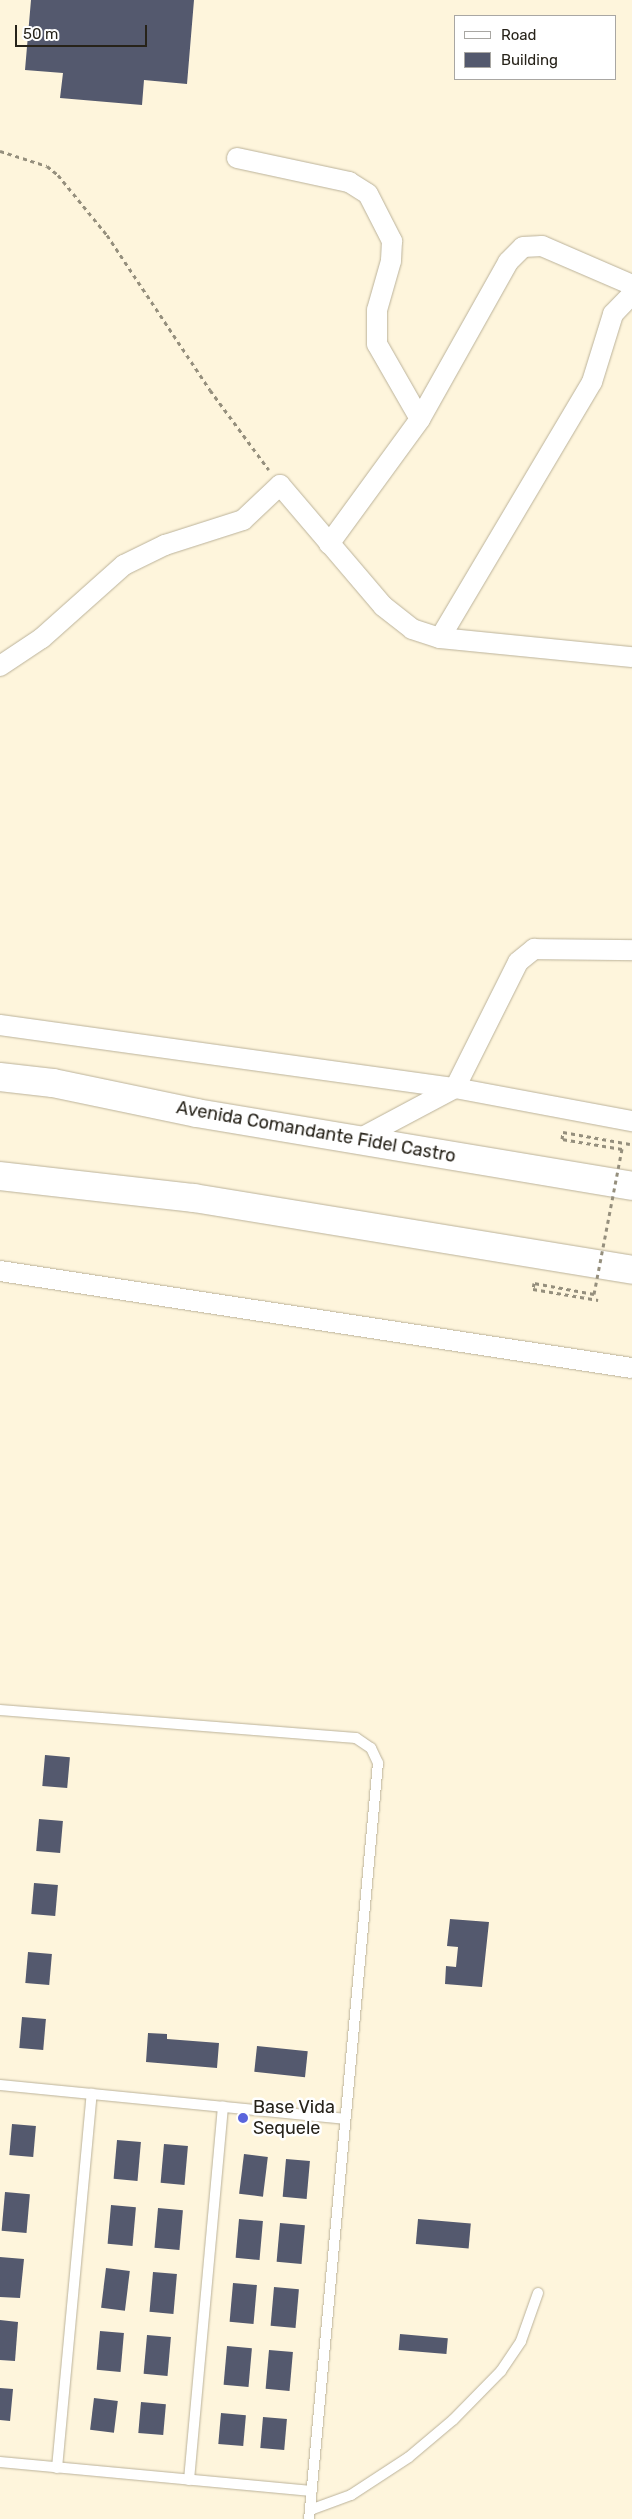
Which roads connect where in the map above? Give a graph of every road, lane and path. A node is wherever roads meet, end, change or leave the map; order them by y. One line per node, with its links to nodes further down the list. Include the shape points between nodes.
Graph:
1 (0, 151): 6 (path, via 52,169 107,235 210,390)
2 (237, 158): 5 (street, via 349,182 368,194 392,240 391,261 377,310 377,344)
3 (632, 286): 5 (street, via 542,246 523,247 508,262)
4 (632, 294): 8 (street, via 613,314 592,382)
5 (420, 419): 7 (street)
6 (280, 485): 7 (street); 10 (street, via 243,520 165,545 124,565 42,638)
7 (329, 544): 8 (street, via 383,606 412,629)
8 (440, 638): 9 (street)
9 (632, 657)
10 (0, 666)
11 (632, 950): 14 (street, via 534,949 518,962)
12 (0, 1025): 14 (street)
13 (0, 1077): 16 (highway, Avenida Comandante Fidel Castro, via 52,1083 197,1113)
14 (455, 1088): 15 (street); 16 (street)
15 (632, 1121)
16 (357, 1140): 19 (highway, Avenida Comandante Fidel Castro)
17 (630, 1144): 22 (path, bridge, via 562,1132 562,1139 622,1149 594,1294 534,1283 533,1289)
18 (0, 1176): 20 (highway, via 194,1198)
19 (632, 1186)
20 (632, 1270)
21 (0, 1271): 23 (street)
22 (598, 1300)
23 (632, 1368)
24 (0, 1710): 28 (lane, via 356,1738 371,1748 378,1763)
25 (0, 2085): 26 (lane)
26 (92, 2094): 27 (lane); 31 (lane)
27 (223, 2107): 28 (lane); 32 (lane)
28 (344, 2119): 33 (lane)
29 (538, 2293): 34 (lane, via 521,2341 501,2371 453,2420 409,2457 351,2495)
30 (0, 2462): 31 (lane)
31 (57, 2468): 32 (lane)
32 (189, 2480): 33 (lane)
33 (312, 2491): 34 (lane)
34 (310, 2514)

